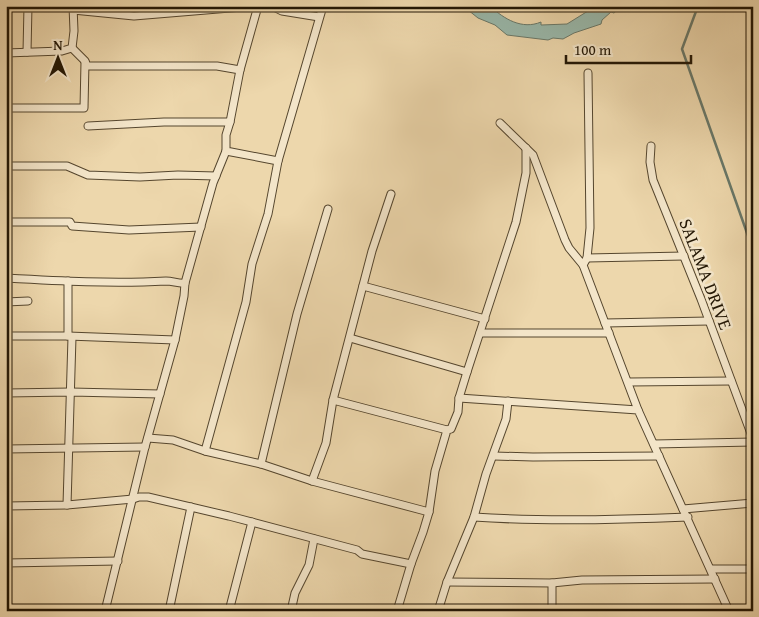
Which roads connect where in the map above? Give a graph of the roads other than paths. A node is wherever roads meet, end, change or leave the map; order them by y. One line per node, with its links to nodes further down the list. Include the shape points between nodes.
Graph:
1 (28, 6): 9 (street)
2 (254, 6): 6 (street, via 134,16)
3 (258, 6): 12 (street)
4 (272, 6): 7 (street)
5 (323, 6): 7 (street)
6 (73, 8): 8 (street)
7 (319, 17): 21 (street)
8 (72, 48): 9 (street); 11 (street)
9 (27, 52): 10 (street)
10 (6, 53)
11 (85, 61): 12 (street, via 87,66 217,66); 14 (street, via 84,108)
12 (240, 70): 15 (street)
13 (588, 73): 29 (street, via 590,228)
14 (6, 108)
15 (230, 122): 17 (street); 20 (street)
16 (500, 123): 19 (street)
17 (88, 126)
18 (651, 146): 28 (street, SALAMA DRIVE, via 653,180)
19 (526, 148): 30 (street, via 533,155 569,248); 37 (street, via 526,173 516,222)
20 (226, 150): 21 (street); 23 (street)
21 (278, 161): 63 (street, via 268,214 252,264 246,302)
22 (6, 166): 23 (street, via 67,166 88,175)
23 (216, 176): 27 (street)
24 (391, 194): 34 (street)
25 (328, 209): 66 (street, via 297,314)
26 (6, 222): 27 (street, via 70,222 72,226 129,230)
27 (201, 227): 33 (street)
28 (684, 256): 29 (street); 38 (street, SALAMA DRIVE)
29 (587, 258): 30 (street)
30 (583, 265): 39 (street)
31 (6, 278): 32 (street)
32 (68, 281): 33 (street); 43 (street)
33 (185, 283): 45 (street)
34 (364, 286): 37 (street); 44 (street)
35 (28, 301): 36 (street)
36 (6, 302)
37 (484, 319): 40 (street)
38 (709, 321): 39 (street); 47 (street, SALAMA DRIVE)
39 (604, 322): 41 (street)
40 (480, 333): 41 (street); 46 (street)
41 (609, 333): 48 (street)
42 (6, 336): 43 (street)
43 (70, 336): 45 (street); 49 (street)
44 (350, 338): 46 (street); 53 (street)
45 (175, 340): 51 (street)
46 (467, 372): 52 (street)
47 (731, 381): 48 (street); 58 (street, SALAMA DRIVE)
48 (629, 382): 55 (street)
49 (71, 392): 50 (street); 51 (street); 61 (street)
50 (6, 393)
51 (160, 394): 57 (street)
52 (459, 398): 54 (street); 56 (street, via 456,419)
53 (333, 400): 56 (street); 67 (street, via 326,443)
54 (508, 401): 55 (street); 64 (street, via 506,419)
55 (638, 410): 59 (street)
56 (447, 430): 74 (street, via 435,471)
57 (148, 438): 60 (street); 63 (street, via 173,440)
58 (753, 440): 59 (street)
59 (654, 444): 65 (street)
60 (145, 447): 61 (street); 68 (street)
61 (68, 448): 62 (street); 71 (street)
62 (6, 449)
63 (205, 451): 66 (street)
64 (494, 456): 65 (street); 75 (street)
65 (659, 456): 73 (street)
66 (261, 464): 67 (street)
67 (312, 481): 74 (street)
68 (133, 499): 71 (street); 72 (street, via 148,497); 79 (street)
69 (753, 504): 73 (street)
70 (6, 506): 71 (street)
71 (67, 506)
72 (191, 507): 77 (street); 88 (street)
73 (683, 509): 76 (street)
74 (429, 512): 81 (street)
75 (474, 517): 76 (street); 85 (street)
76 (688, 517): 82 (street)
77 (252, 522): 78 (street); 89 (street)
78 (314, 539): 81 (street, via 362,554); 90 (street, via 309,565 294,593)
79 (118, 561): 80 (street); 87 (street)
80 (6, 563)
81 (411, 564): 91 (street)
82 (711, 569): 83 (street); 84 (street)
83 (753, 569)
84 (715, 579): 86 (street); 94 (street)
85 (448, 582): 86 (street); 92 (street)
86 (552, 583): 93 (street)
87 (106, 611)
88 (169, 611)
89 (229, 611)
90 (291, 611)
91 (397, 611)
92 (438, 611)
93 (552, 611)
94 (729, 611)

